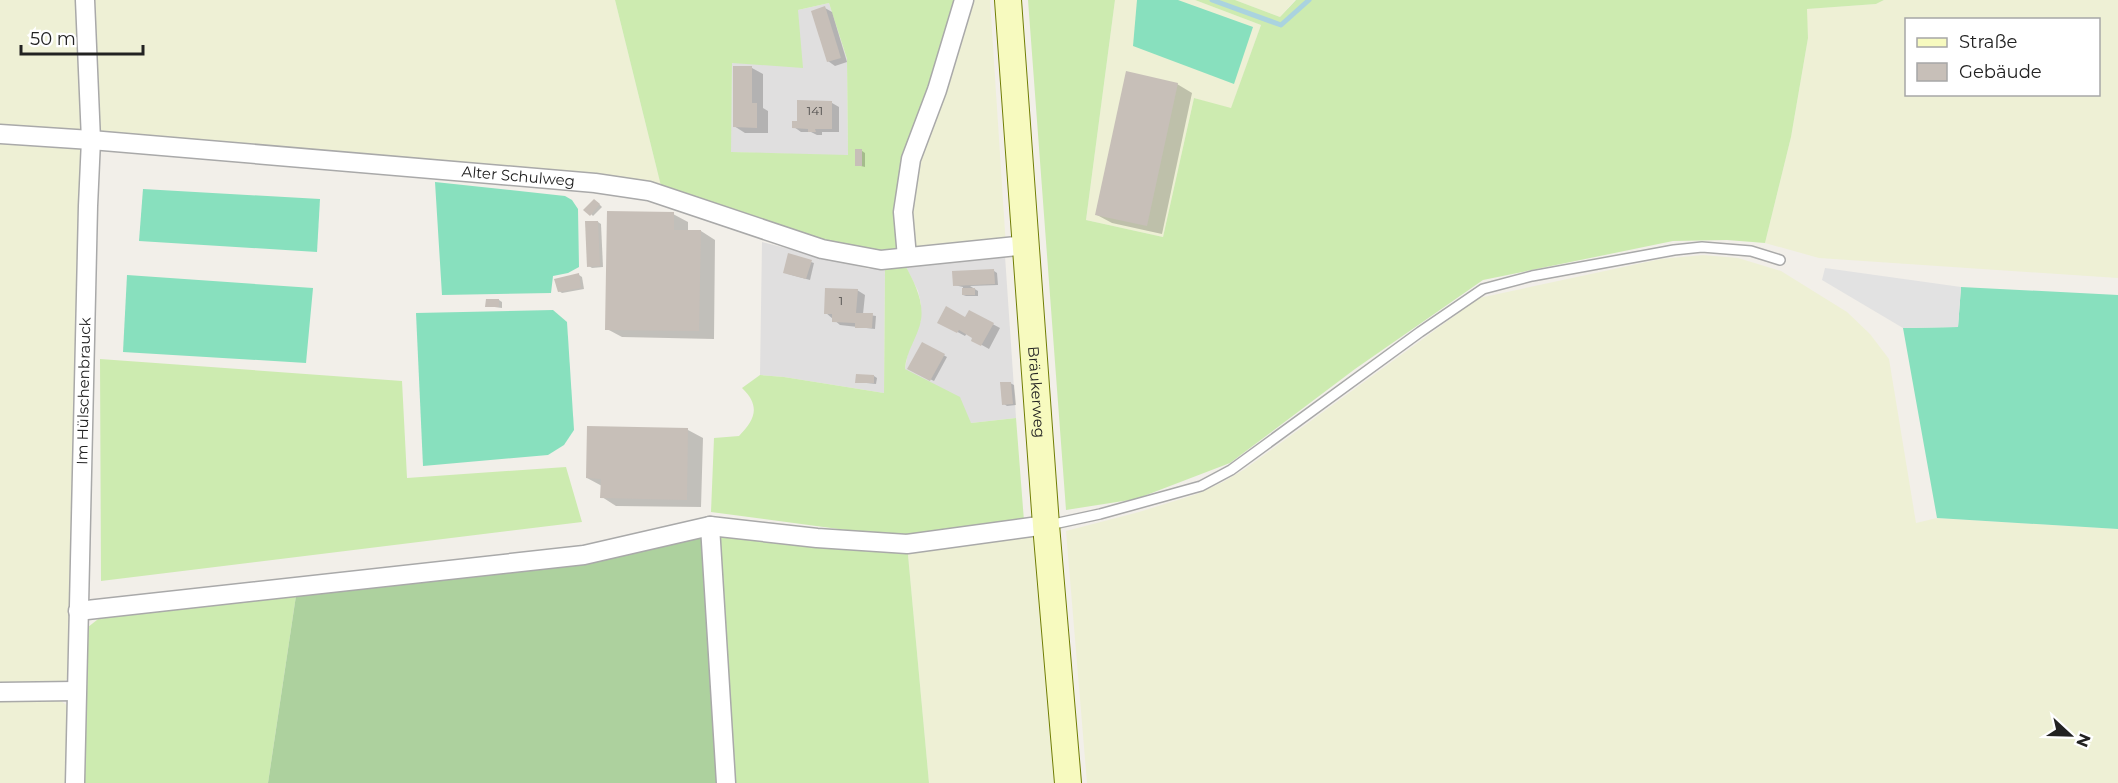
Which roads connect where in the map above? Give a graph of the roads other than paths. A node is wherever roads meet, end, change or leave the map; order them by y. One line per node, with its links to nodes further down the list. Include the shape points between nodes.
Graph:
1 (86, 0): 5 (street, Im Hülschenbrauck)
2 (964, 0): 7 (street, via 912,159 903,212)
3 (1008, 0): 6 (main road, Bräukerweg)
4 (0, 135): 5 (street, Alter Schulweg)
5 (91, 140): 7 (street, Alter Schulweg, via 649,190 822,249 881,260); 11 (street, Im Hülschenbrauck)
6 (1026, 245): 7 (street, Alter Schulweg); 9 (main road, Bräukerweg)
7 (907, 257)
8 (1780, 260): 9 (lane, via 1751,251 1693,248 1532,276 1483,289 1231,470 1201,486)
9 (1046, 525): 10 (street, via 907,544); 16 (main road, Bräukerweg)
10 (710, 526): 11 (street, via 584,555); 15 (street)
11 (78, 612): 12 (street, Im Hülschenbrauck)
12 (76, 691): 13 (street); 14 (street, Im Hülschenbrauck)
13 (0, 692)
14 (75, 783)
15 (726, 783)
16 (1068, 783)

